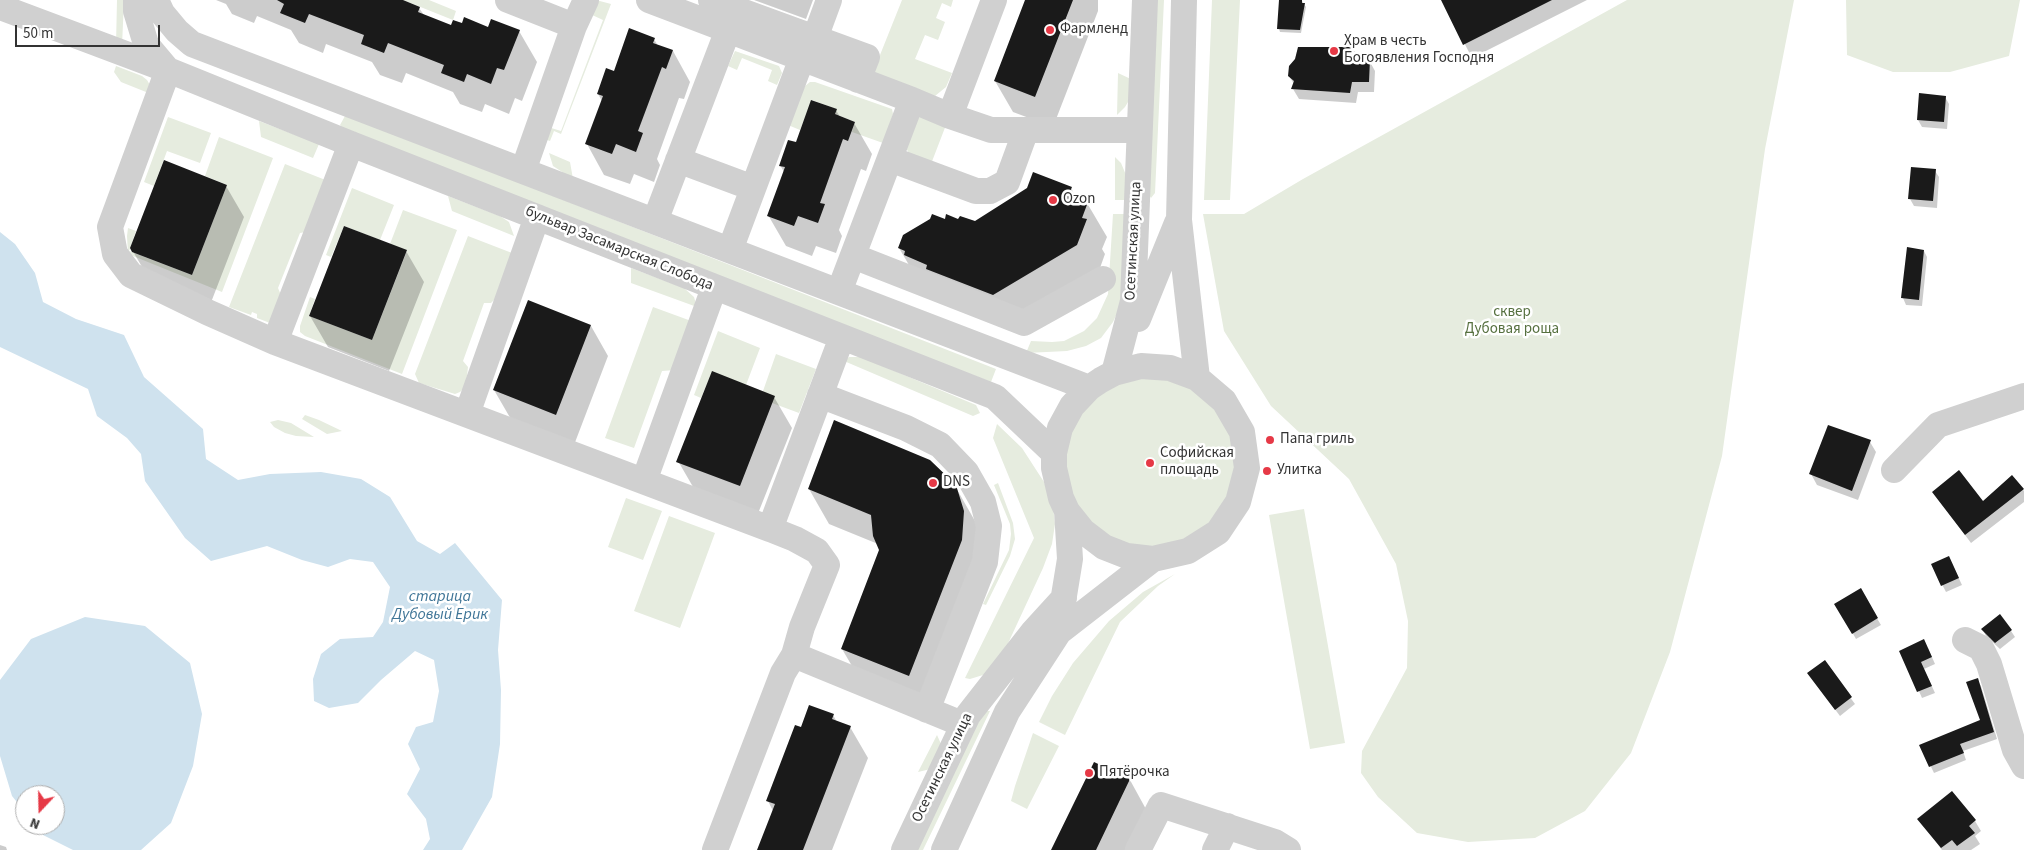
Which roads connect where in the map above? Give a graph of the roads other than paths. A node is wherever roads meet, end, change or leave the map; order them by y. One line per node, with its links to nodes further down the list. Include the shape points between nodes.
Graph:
1 (136, 0): 16 (street, via 146,44)
2 (156, 0): 14 (street, via 162,13)
3 (508, 0): 12 (street)
4 (586, 0): 12 (street)
5 (649, 0): 13 (street)
6 (711, 0): 15 (street)
7 (829, 0): 15 (street)
8 (994, 0): 18 (street)
9 (1145, 0): 20 (street, Осетинская улица)
10 (1184, 0): 27 (street, Осетинская улица)
11 (3, 8): 16 (street, бульвар Засамарская Слобода)
12 (574, 26): 24 (street)
13 (728, 30): 15 (street); 23 (street)
14 (192, 44): 16 (street); 24 (street)
15 (808, 48): 17 (street, via 858,80); 25 (street)
16 (173, 72): 21 (street, бульвар Засамарская Слобода); 35 (street, via 110,227 115,254 131,275)
17 (912, 100): 18 (street); 22 (street)
18 (950, 116): 19 (street, via 991,130)
19 (1026, 130): 20 (street); 22 (street, via 1007,182 990,191 976,191)
20 (1139, 130): 36 (street, Осетинская улица, via 1133,301)
21 (351, 144): 26 (street, бульвар Засамарская Слобода); 35 (street)
22 (890, 159): 30 (street)
23 (678, 160): 25 (street); 28 (street)
24 (523, 171): 28 (street)
25 (753, 188): 29 (street)
26 (537, 217): 32 (street, бульвар Засамарская Слобода); 41 (street)
27 (1179, 220): 36 (street, Осетинская улица); 37 (street, Осетинская улица)
28 (655, 221): 29 (street)
29 (730, 250): 33 (street)
30 (853, 256): 31 (street, via 1024,323); 33 (street)
31 (1103, 279)
32 (714, 288): 34 (street, бульвар Засамарская Слобода); 44 (street)
33 (839, 292): 38 (street)
34 (842, 337): 39 (street); 42 (street, бульвар Засамарская Слобода, via 996,397)
35 (275, 342): 41 (street)
36 (1114, 373): 37 (street, via 1142,366 1170,368); 38 (street)
37 (1197, 378): 47 (street, via 1224,401 1242,432 1247,468 1238,502 1218,532 1188,551)
38 (1089, 388): 42 (street, via 1072,406 1060,428)
39 (820, 395): 46 (street); 52 (street, via 906,428 940,445 966,472 983,502 988,526 985,562)
40 (2024, 396): 43 (street, via 1938,425)
41 (468, 414): 44 (street)
42 (1054, 453): 45 (street, via 1056,483)
43 (1894, 470)
44 (644, 481): 46 (street)
45 (1067, 511): 47 (street, via 1083,531 1104,547 1127,556); 48 (street, via 1070,559)
46 (770, 529): 51 (street, via 817,552 827,565)
47 (1153, 559): 49 (street)
48 (1064, 598): 49 (street); 53 (street, Осетинская улица, via 1033,632)
49 (1059, 632): 58 (street, via 1007,712)
50 (1966, 640): 54 (street, via 1981,648 1989,664 2015,750)
51 (794, 655): 52 (street); 56 (street, via 783,673)
52 (926, 710): 53 (street)
53 (962, 724): 57 (street, Осетинская улица)
54 (2024, 766)
55 (1227, 826): 59 (street, via 1161,805); 60 (street); 61 (street, via 1275,842)
56 (715, 850)
57 (904, 850)
58 (944, 850)
59 (1138, 850)
60 (1215, 850)
61 (1288, 850)

